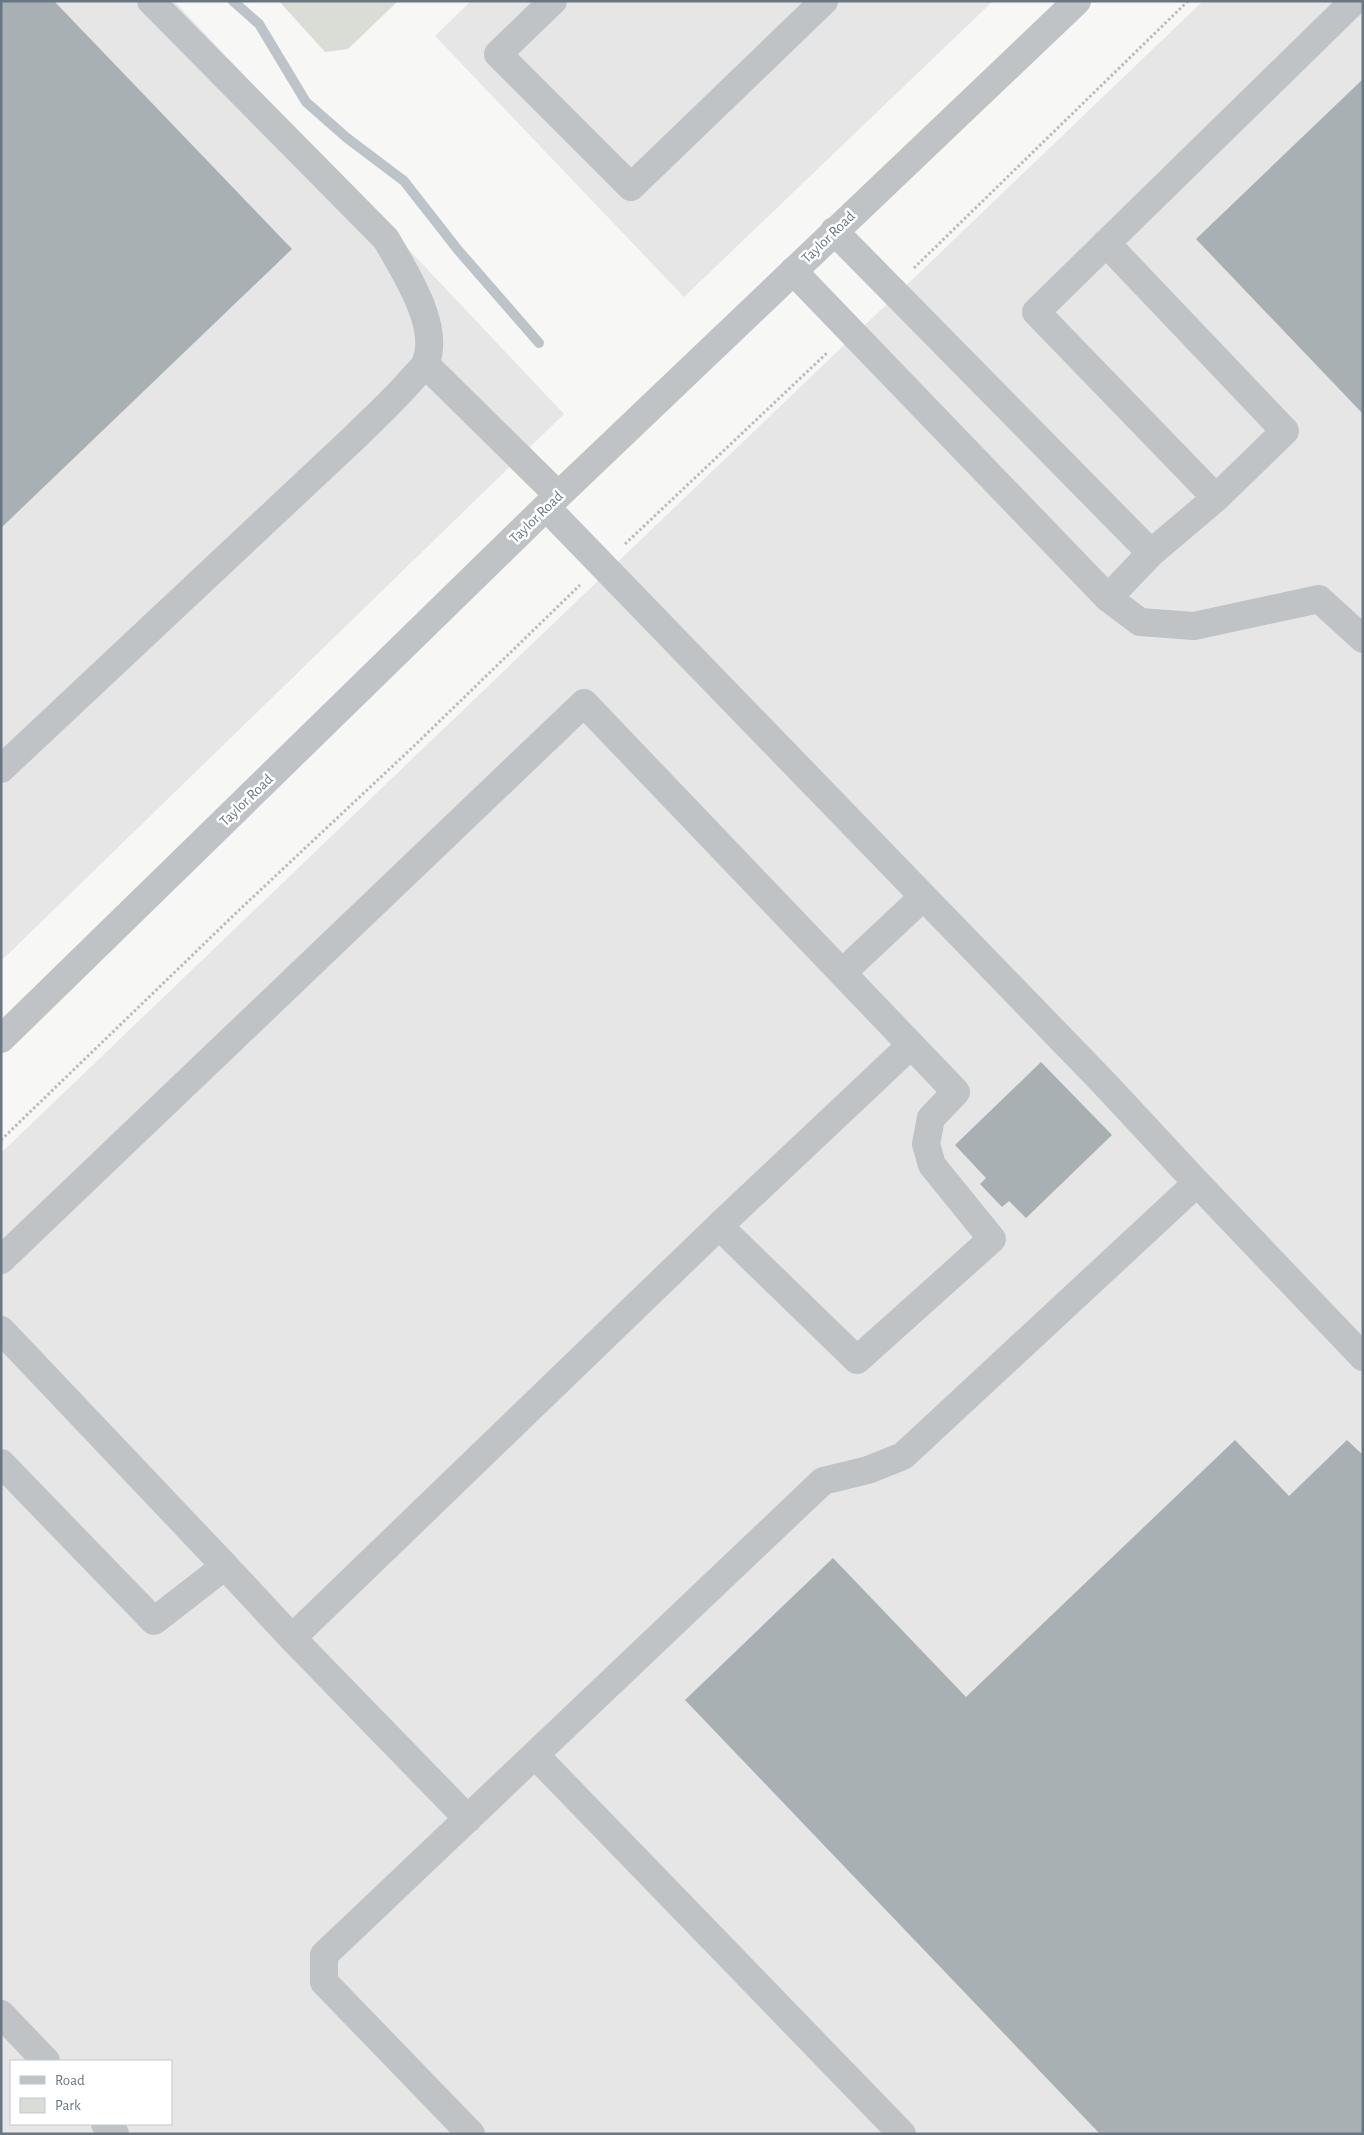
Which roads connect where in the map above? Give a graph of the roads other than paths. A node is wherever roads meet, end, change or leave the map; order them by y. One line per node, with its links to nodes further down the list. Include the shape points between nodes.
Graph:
1 (151, 1): 9 (street, via 386,240 412,285 428,325)
2 (553, 1): 3 (street, via 498,54 631,187)
3 (824, 1)
4 (1076, 1): 6 (street, Taylor Road)
5 (1354, 1): 7 (street)
6 (834, 231): 8 (street, Taylor Road); 12 (street)
7 (1106, 243): 10 (street, via 1284,431); 10 (street, via 1036,312)
8 (793, 270): 11 (street, Taylor Road); 13 (street)
9 (425, 364): 11 (street); 15 (street, via 356,436)
10 (1216, 498): 12 (street)
11 (552, 501): 16 (street); 18 (street, Taylor Road)
12 (1151, 553): 13 (street)
13 (1108, 598): 14 (street, via 1140,622 1194,626 1319,600)
14 (1363, 639)
15 (1, 769)
16 (924, 897): 17 (street); 20 (street)
17 (843, 972): 19 (street); 22 (street, via 584,703)
18 (1, 1039)
19 (911, 1045): 21 (street); 21 (street, via 956,1092 931,1118 926,1144 932,1165 992,1239 857,1360)
20 (1197, 1183): 24 (street); 28 (street, via 903,1456 868,1470 823,1480)
21 (719, 1226): 27 (street)
22 (1, 1260)
23 (1, 1330): 26 (street)
24 (1363, 1357)
25 (1, 1463): 26 (street, via 154,1621)
26 (225, 1566): 27 (street)
27 (292, 1638): 29 (street)
28 (534, 1755): 29 (street); 35 (street)
29 (468, 1819): 34 (street, via 324,1955 324,1982)
30 (1, 2014): 31 (street)
31 (45, 2060)
32 (106, 2125): 33 (street)
33 (115, 2134)
34 (470, 2134)
35 (902, 2134)

